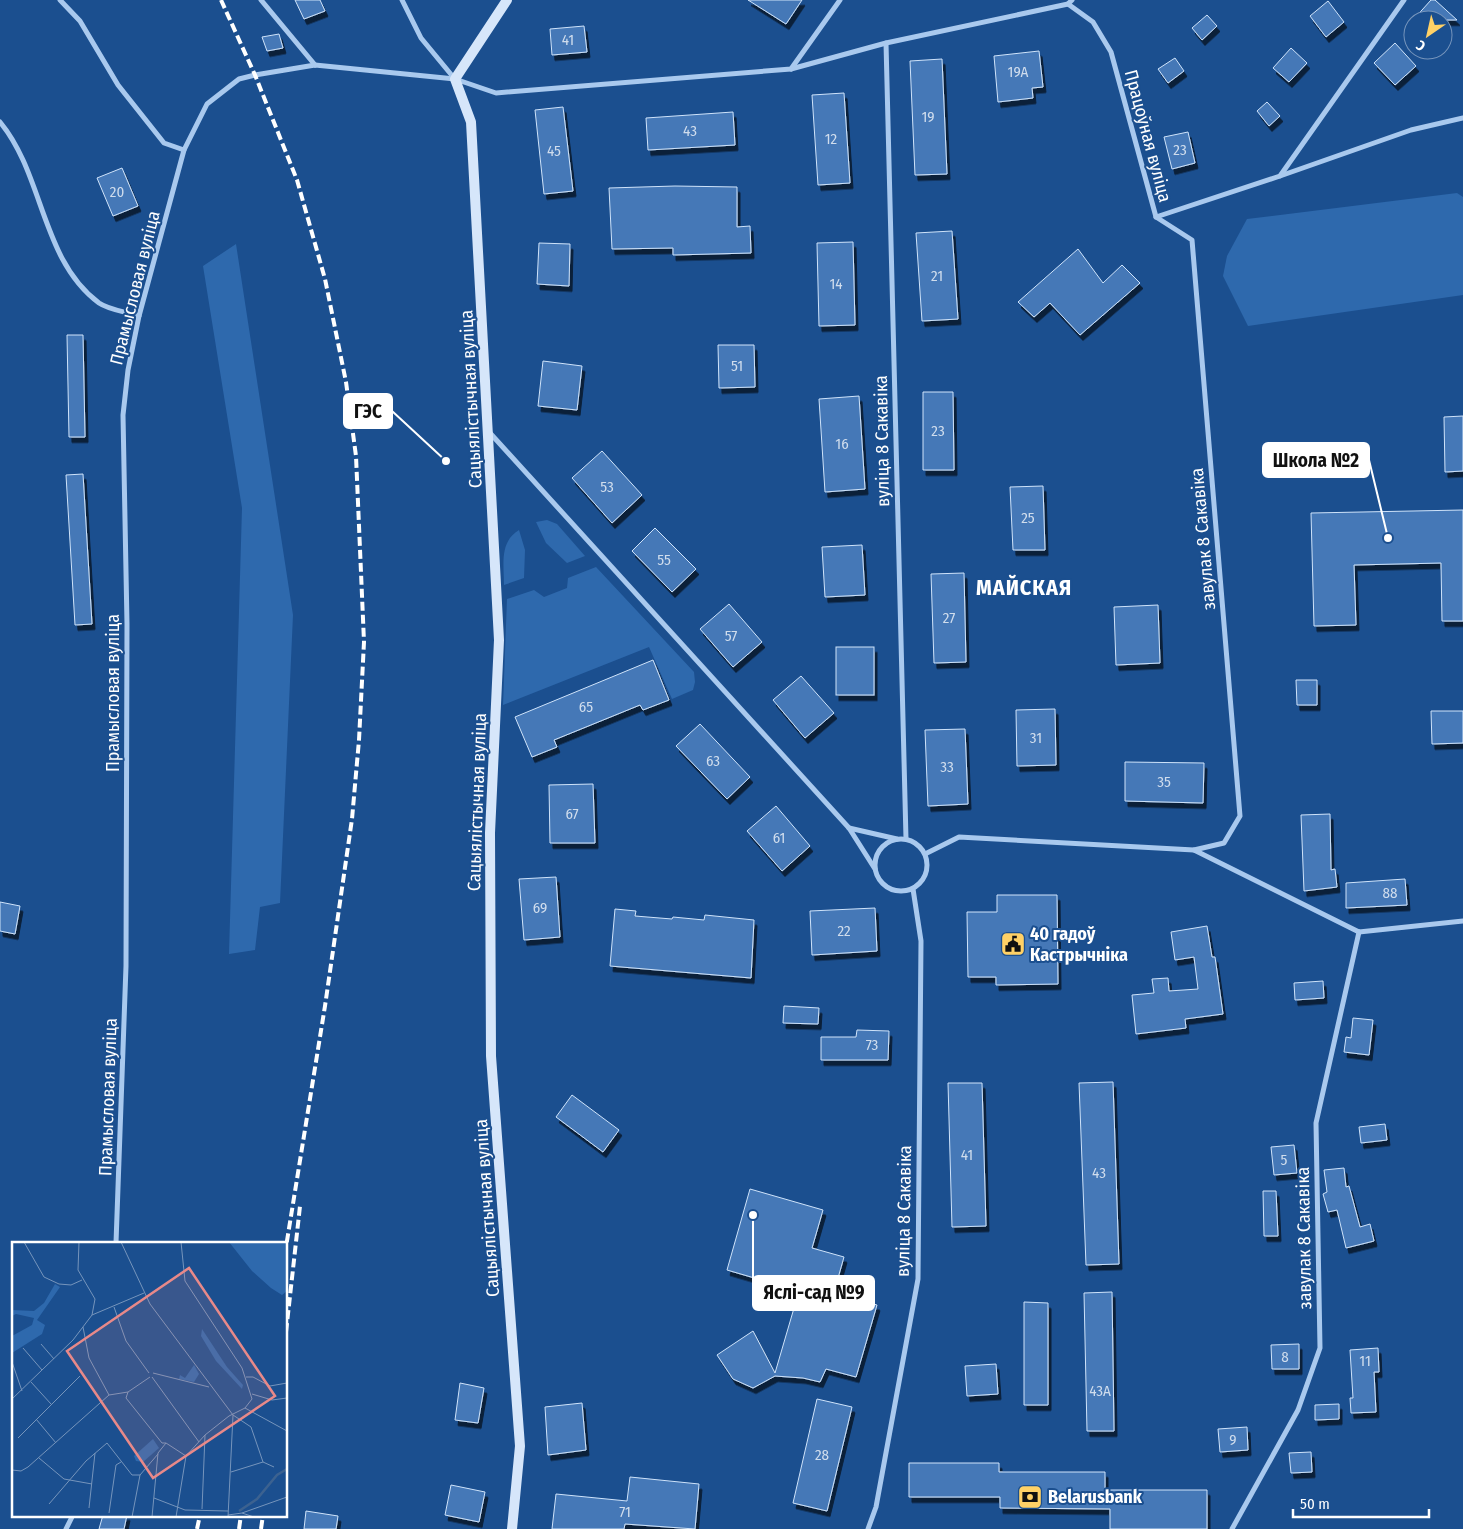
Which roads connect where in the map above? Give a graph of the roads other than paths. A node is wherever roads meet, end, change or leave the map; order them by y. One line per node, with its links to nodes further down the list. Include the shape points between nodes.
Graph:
1 (60, 0): 14 (street, via 80,21 118,85 164,143)
2 (261, 0): 9 (street)
3 (402, 0): 11 (street, Сацыялістычная вуліца, via 420,38)
4 (508, 0): 11 (street)
5 (840, 0): 10 (street)
6 (1404, 0): 15 (street)
7 (1070, 2): 8 (street, Прамысловая вуліца); 16 (street, Працоўная вуліца, via 1093,22 1111,52)
8 (886, 43): 10 (street, Прамысловая вуліца); 21 (street, вуліца 8 Сакавіка)
9 (315, 65): 11 (street, Прамысловая вуліца); 14 (street, Прамысловая вуліца, via 239,79 207,104)
10 (791, 69): 11 (street, Прамысловая вуліца, via 496,93)
11 (455, 79): 18 (street, Сацыялістычная вуліца, via 471,122)
12 (1463, 118): 15 (street, Працоўная вуліца, via 1411,130)
13 (0, 122): 17 (street, via 28,167 53,240 80,285 100,304)
14 (184, 150): 17 (street, Прамысловая вуліца)
15 (1280, 176): 16 (street, Працоўная вуліца)
16 (1156, 217): 22 (street, завулак 8 Сакавіка, via 1192,240 1240,816 1224,843)
17 (139, 316): 28 (street, Прамысловая вуліца, via 123,415 127,624 126,966)
18 (490, 433): 19 (street); 31 (street, Сацыялістычная вуліца, via 499,640 490,833 491,1056 520,1446)
19 (849, 828): 20 (street); 24 (street)
20 (897, 839): 21 (street); 24 (street, via 889,841 878,853)
21 (906, 839): 23 (street)
22 (1194, 850): 23 (street, via 960,837); 27 (street)
23 (925, 854): 25 (street, via 927,870 920,884)
24 (875, 869): 25 (street, via 882,884 889,889 896,892)
25 (913, 889): 32 (street, вуліца 8 Сакавіка, via 921,941 918,1280 876,1507)
26 (1463, 921): 27 (street)
27 (1359, 932): 33 (street, завулак 8 Сакавіка, via 1316,1123 1320,1348 1298,1410)
28 (116, 1242)
29 (72, 1516): 30 (street)
30 (66, 1529)
31 (512, 1529)
32 (868, 1529)
33 (1232, 1529)

